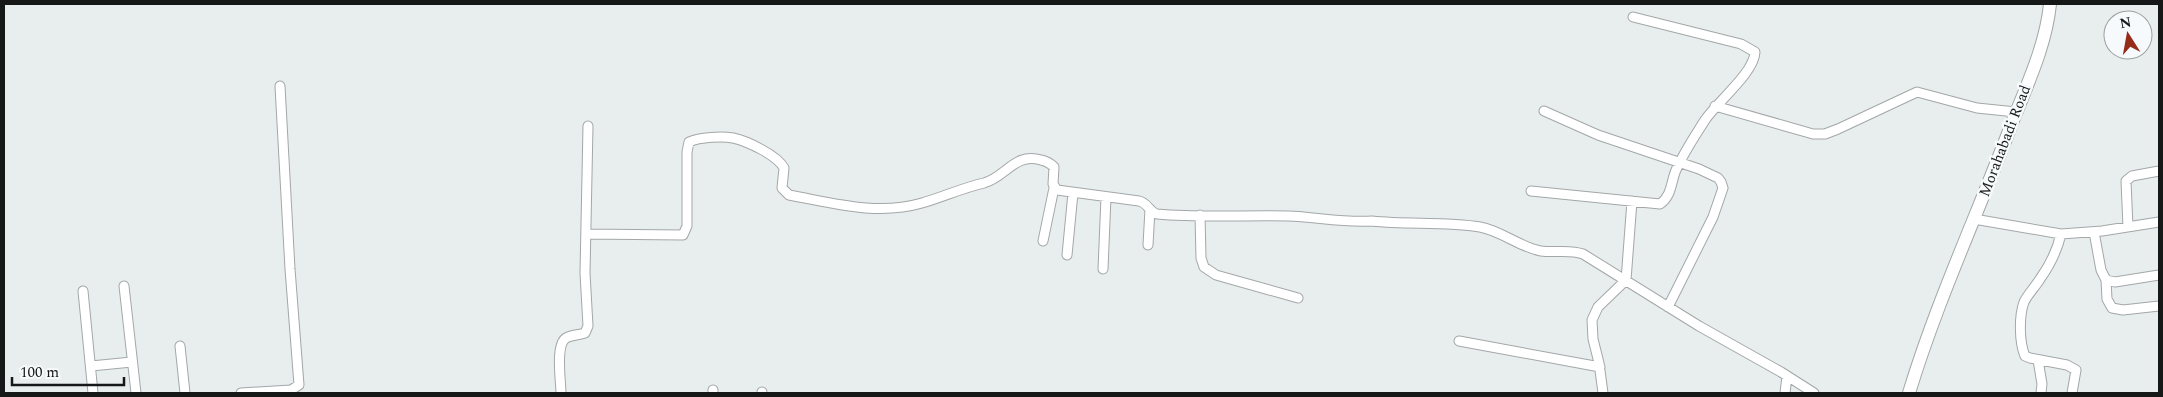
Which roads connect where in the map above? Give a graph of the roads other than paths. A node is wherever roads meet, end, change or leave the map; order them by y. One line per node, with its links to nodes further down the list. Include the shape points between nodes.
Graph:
1 (2050, 4): 6 (main road, Morahabadi Road, via 2042,40)
2 (1633, 18): 4 (street, via 1740,44 1755,52 1749,69)
3 (280, 86): 46 (street, via 299,385 291,390)
4 (1715, 106): 6 (street, via 1813,134 1825,134 1845,126 1917,92 1977,108); 8 (street)
5 (1544, 111): 8 (street, via 1598,135)
6 (2016, 112): 17 (main road, Morahabadi Road)
7 (588, 126): 21 (street)
8 (1680, 162): 14 (street, via 1664,201 1656,204); 33 (street, via 1718,178 1722,188 1706,233)
9 (2159, 171): 19 (street, via 2132,176 2126,181)
10 (1054, 188): 12 (street); 21 (street, via 1052,164 1028,157 1017,160 991,180 922,203 890,209 847,206 785,194 782,185 784,168 773,155 736,138 698,139 689,142 687,152 687,226 683,235); 23 (street)
11 (1531, 191): 14 (street)
12 (1073, 193): 13 (street); 25 (street)
13 (1106, 197): 15 (street, via 1144,202); 26 (street)
14 (1632, 201): 28 (street)
15 (1150, 209): 16 (street, via 1157,214); 24 (street)
16 (1200, 215): 28 (street, via 1478,226 1542,251 1568,250 1583,254); 32 (street, via 1201,258 1208,271)
17 (1974, 218): 22 (street); 50 (main road, Morahabadi Road, via 1950,275)
18 (2159, 222): 19 (street)
19 (2128, 227): 20 (street)
20 (2094, 232): 22 (street); 29 (street)
21 (586, 234): 42 (street, via 588,330 566,338 562,343)
22 (2061, 234): 37 (street, via 2056,251 2022,309 2025,356)
23 (1043, 241)
24 (1148, 244)
25 (1067, 255)
26 (1103, 269)
27 (2159, 275): 29 (street, via 2115,282)
28 (1626, 280): 33 (street); 40 (street, via 1598,307 1592,320)
29 (2106, 280): 34 (street, via 2107,299 2112,308)
30 (124, 286): 38 (street)
31 (83, 291): 39 (street)
32 (1298, 298)
33 (1668, 306): 41 (street)
34 (2159, 306)
35 (1459, 342): 40 (street)
36 (180, 346): 45 (street)
37 (2038, 360): 51 (street); 52 (street, via 2067,365 2076,370)
38 (132, 362): 39 (street); 44 (street)
39 (91, 366): 43 (street)
40 (1600, 367): 47 (street)
41 (1784, 374): 48 (street); 49 (street)
42 (561, 391)
43 (93, 393)
44 (136, 393)
45 (185, 393)
46 (241, 393)
47 (1603, 393)
48 (1785, 393)
49 (1814, 393)
50 (1909, 393)
51 (2041, 393)
52 (2072, 393)

